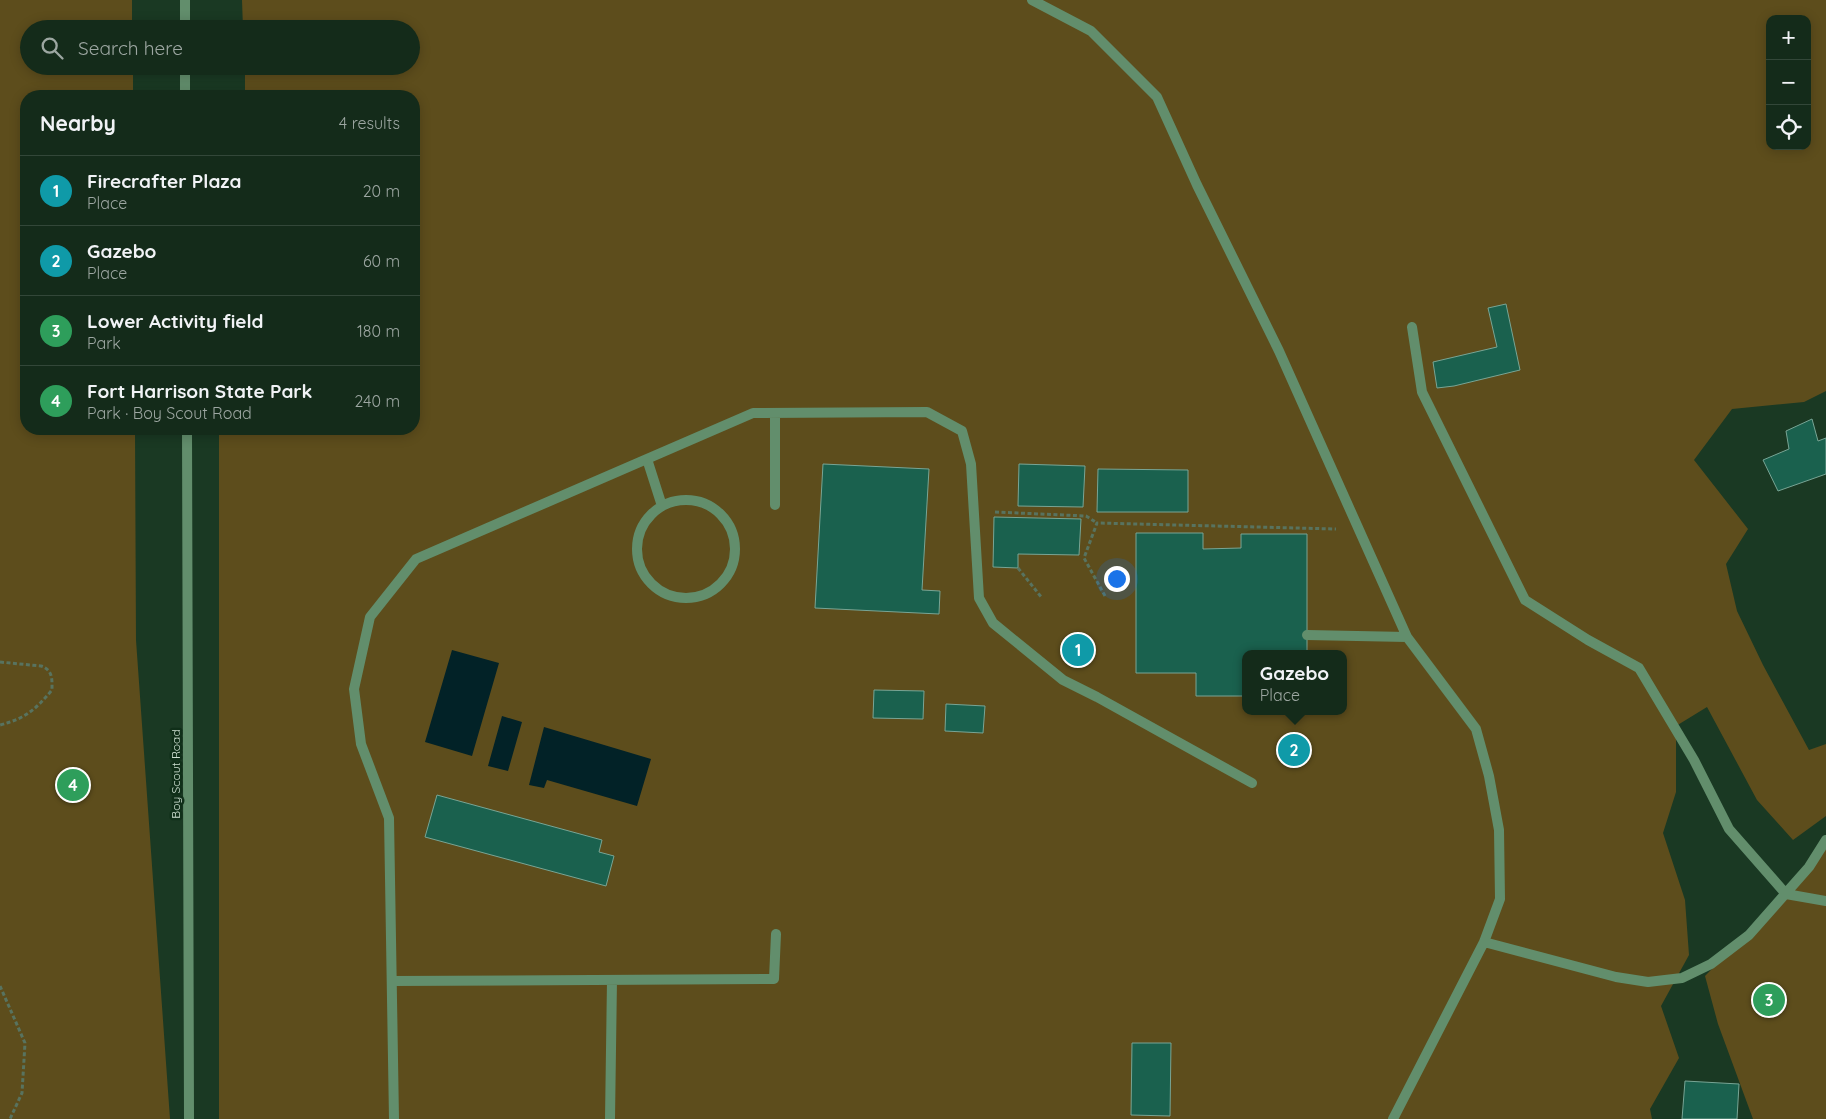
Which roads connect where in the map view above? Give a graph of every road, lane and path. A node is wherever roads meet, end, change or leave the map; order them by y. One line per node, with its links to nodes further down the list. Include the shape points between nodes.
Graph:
1 (185, 0): 3 (street)
2 (1032, 0): 14 (street, via 1091,31 1157,97 1279,351)
3 (185, 20)
4 (185, 75): 5 (street)
5 (185, 90)
6 (1412, 327): 24 (street, via 1422,392 1524,600 1639,668 1694,760 1729,829)
7 (775, 413): 9 (street, via 753,413); 10 (street); 22 (street, via 926,412 962,431 971,464 978,598 993,624 1063,680)
8 (187, 435): 32 (street, Boy Scout Road)
9 (647, 459): 11 (street); 29 (street, via 416,559 370,617 354,689 362,744 389,818)
10 (775, 505)
11 (662, 506): 11 (street, via 649,516 640,530 637,547 639,563 646,578 659,590 674,597 691,598 708,593 720,585 736,557 736,541 731,526 708,504 677,500)
12 (995, 512): 13 (path, via 1086,516)
13 (1098, 523): 14 (path); 16 (path, via 1084,558)
14 (1359, 530): 19 (street)
15 (1018, 568): 17 (path)
16 (1104, 596)
17 (1042, 598)
18 (1307, 635): 19 (street)
19 (1407, 637): 27 (street, via 1476,729 1489,776 1499,830 1500,899)
20 (0, 662): 21 (path, via 41,666 48,668 52,675 52,690 41,703 28,715)
21 (0, 725)
22 (1252, 783)
23 (1826, 840): 24 (street)
24 (1786, 894): 25 (street); 27 (street, via 1749,935 1711,964 1682,978 1648,982 1616,977)
25 (1826, 901)
26 (776, 934): 28 (street, via 774,979)
27 (1484, 942): 35 (street)
28 (612, 980): 29 (street); 34 (street)
29 (392, 981): 33 (street)
30 (0, 986): 31 (path, via 25,1043 22,1093)
31 (10, 1119)
32 (189, 1119)
33 (394, 1119)
34 (610, 1119)
35 (1393, 1119)

